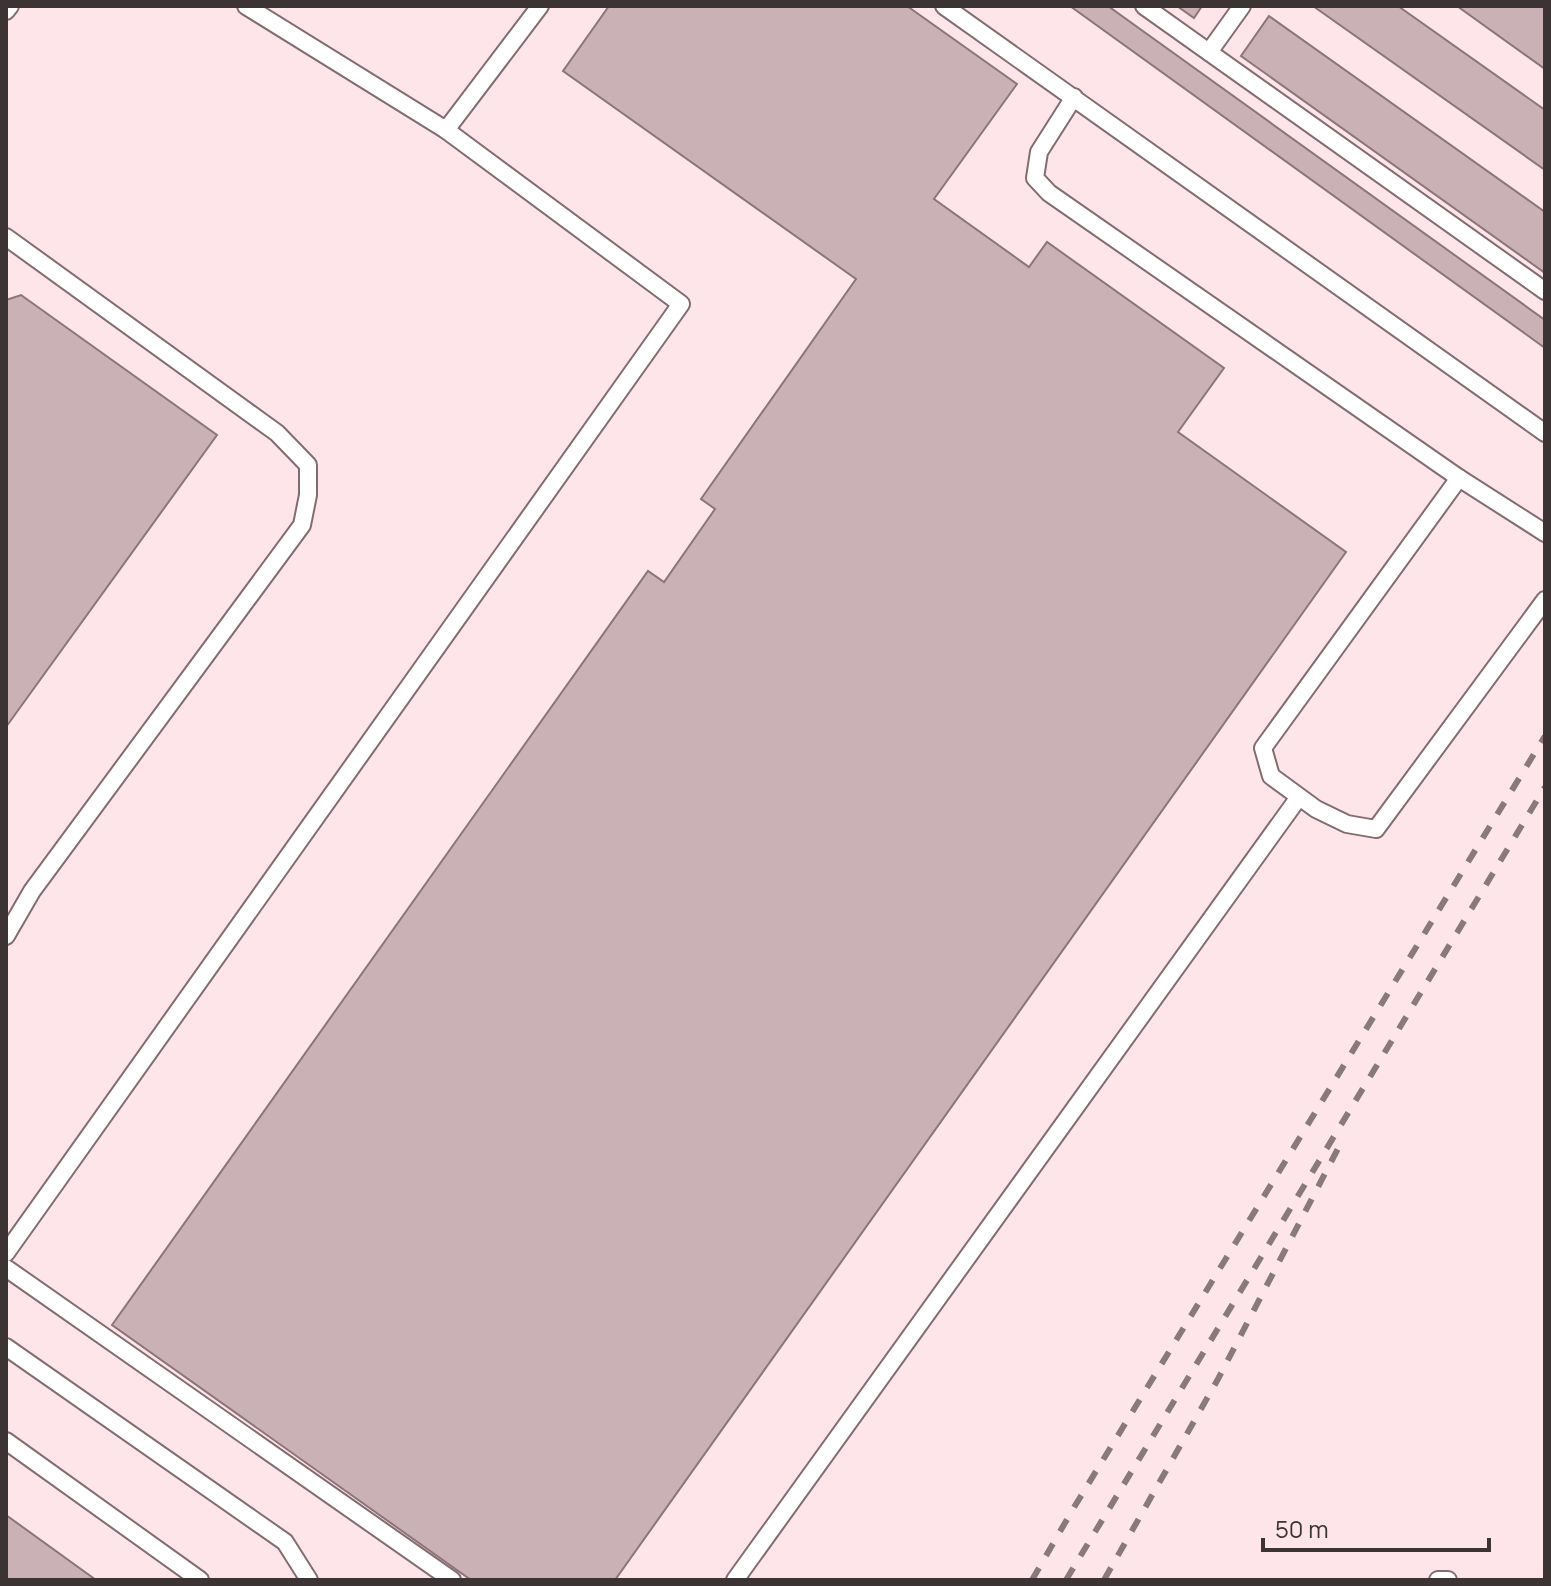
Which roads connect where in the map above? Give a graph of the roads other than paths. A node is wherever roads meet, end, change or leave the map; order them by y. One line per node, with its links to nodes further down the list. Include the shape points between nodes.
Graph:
1 (246, 6): 8 (lane)
2 (540, 6): 8 (lane)
3 (944, 6): 7 (lane)
4 (1144, 6): 6 (lane)
5 (1242, 6): 6 (lane)
6 (1209, 52): 10 (lane)
7 (1074, 97): 11 (lane); 12 (lane, via 1039,152 1035,178 1049,193)
8 (446, 130): 17 (lane, via 681,304)
9 (6, 237): 16 (lane, via 277,433 308,465 308,495 302,525 32,891)
10 (1545, 291)
11 (1545, 433)
12 (1459, 478): 13 (lane); 15 (lane, via 1263,748 1271,776)
13 (1545, 533)
14 (1545, 600): 15 (lane, via 1376,829 1347,824)
15 (1299, 797): 24 (lane)
16 (6, 936)
17 (6, 1253)
18 (6, 1268): 23 (lane)
19 (6, 1347): 22 (lane, via 285,1542)
20 (6, 1441): 21 (lane)
21 (200, 1580)
22 (309, 1580)
23 (452, 1580)
24 (735, 1580)
25 (1438, 1580): 26 (lane)
26 (1448, 1580)

